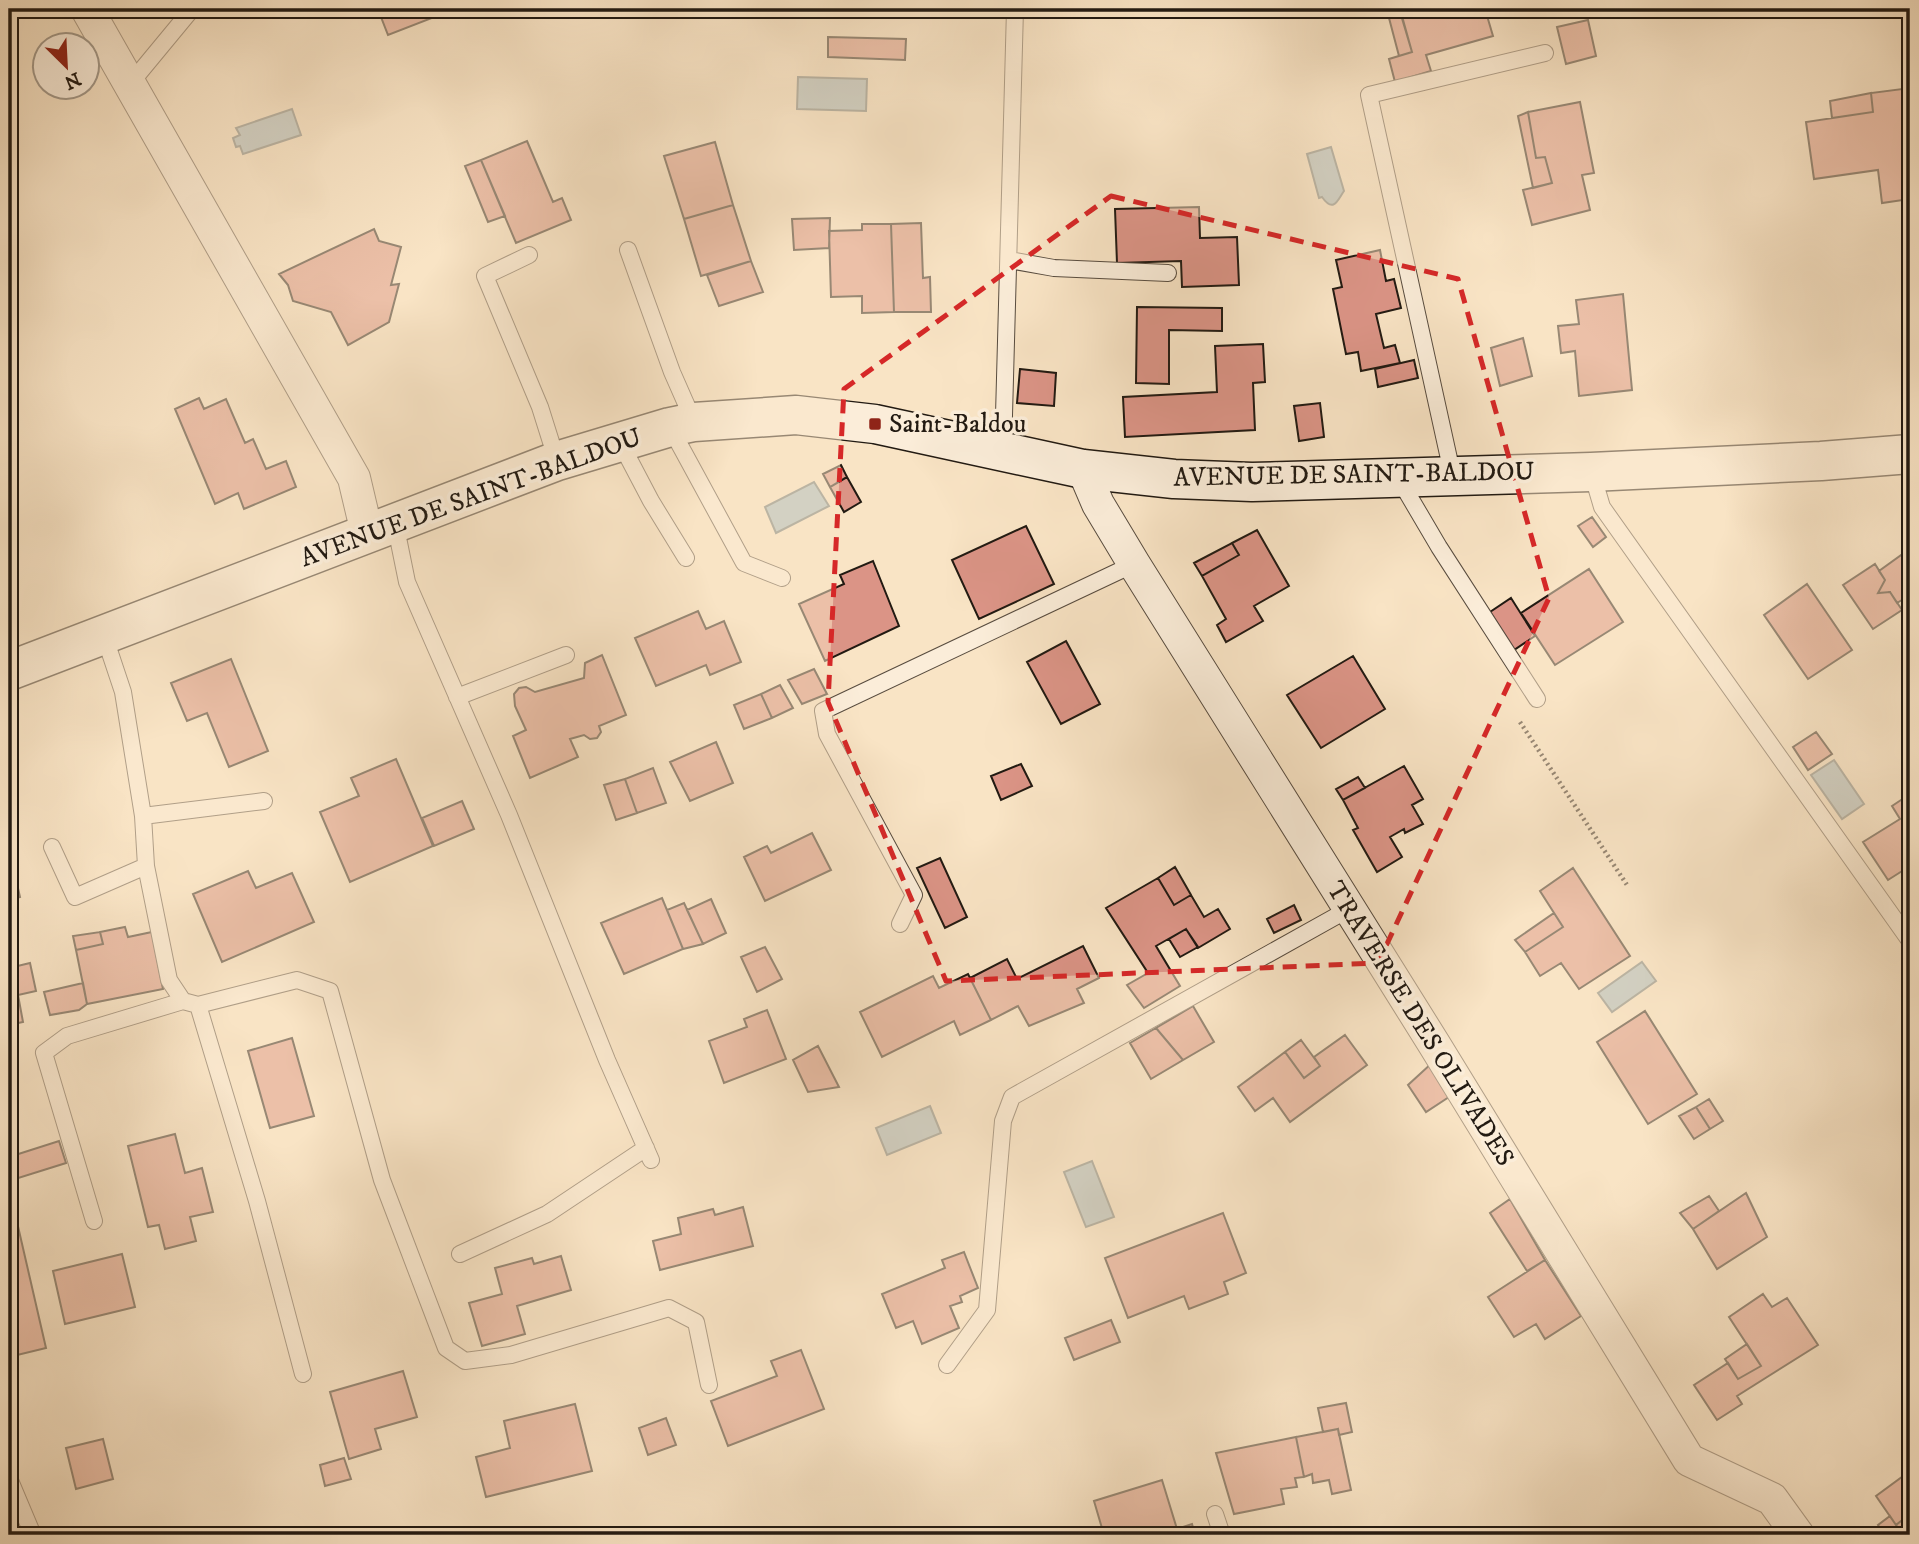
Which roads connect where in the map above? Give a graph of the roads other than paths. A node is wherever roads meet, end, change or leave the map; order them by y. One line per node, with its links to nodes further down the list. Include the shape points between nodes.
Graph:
1 (88, 9): 5 (street)
2 (192, 9): 5 (lane)
3 (1015, 9): 8 (lane)
4 (1545, 53): 17 (lane, via 1369,95)
5 (130, 84): 19 (street)
6 (628, 250): 10 (lane, via 672,372)
7 (529, 255): 14 (lane, via 485,276 540,407)
8 (1009, 260): 9 (lane, via 1054,268); 12 (lane)
9 (1168, 272)
10 (682, 424): 11 (street, AVENUE DE SAINT-BALDOU); 12 (street, AVENUE DE SAINT-BALDOU, via 796,415 875,424); 22 (lane, via 744,563)
11 (621, 442): 14 (street, AVENUE DE SAINT-BALDOU); 20 (lane)
12 (1003, 452): 15 (street, AVENUE DE SAINT-BALDOU)
13 (1910, 454): 16 (street, AVENUE DE SAINT-BALDOU)
14 (557, 461): 19 (street, AVENUE DE SAINT-BALDOU)
15 (1083, 469): 18 (street, AVENUE DE SAINT-BALDOU, via 1252,482); 21 (street, TRAVERSE DES OLIVADES)
16 (1591, 471): 17 (street, AVENUE DE SAINT-BALDOU); 34 (lane, via 1602,507)
17 (1453, 477): 18 (street, AVENUE DE SAINT-BALDOU)
18 (1398, 478): 27 (lane)
19 (381, 528): 23 (street, AVENUE DE SAINT-BALDOU); 26 (lane)
20 (686, 558)
21 (1134, 564): 32 (street, TRAVERSE DES OLIVADES); 33 (lane, via 823,711 827,734 914,895)
22 (782, 578)
23 (104, 635): 25 (street, AVENUE DE SAINT-BALDOU); 29 (lane, via 123,692)
24 (566, 655): 26 (lane)
25 (9, 671)
26 (457, 697): 37 (lane, via 648,1154 547,1214)
27 (1537, 699)
28 (264, 801): 29 (lane)
29 (143, 816): 31 (lane)
30 (52, 847): 31 (lane, via 75,897)
31 (146, 866): 35 (lane, via 169,979)
32 (1349, 909): 38 (lane, via 1012,1097 1003,1121 987,1310); 45 (street, TRAVERSE DES OLIVADES, via 1689,1460 1773,1499)
33 (900, 924)
34 (1910, 941)
35 (190, 1003): 36 (lane, via 67,1036 44,1053); 39 (lane, via 257,1201); 40 (lane, via 297,980 330,990 382,1180 446,1348 465,1361 511,1355 669,1308 696,1322)
36 (94, 1221)
37 (460, 1254)
38 (947, 1365)
39 (303, 1374)
40 (709, 1385)
41 (9, 1478): 43 (lane)
42 (1214, 1514): 44 (lane)
43 (33, 1535)
44 (1222, 1535)
45 (1798, 1535)

